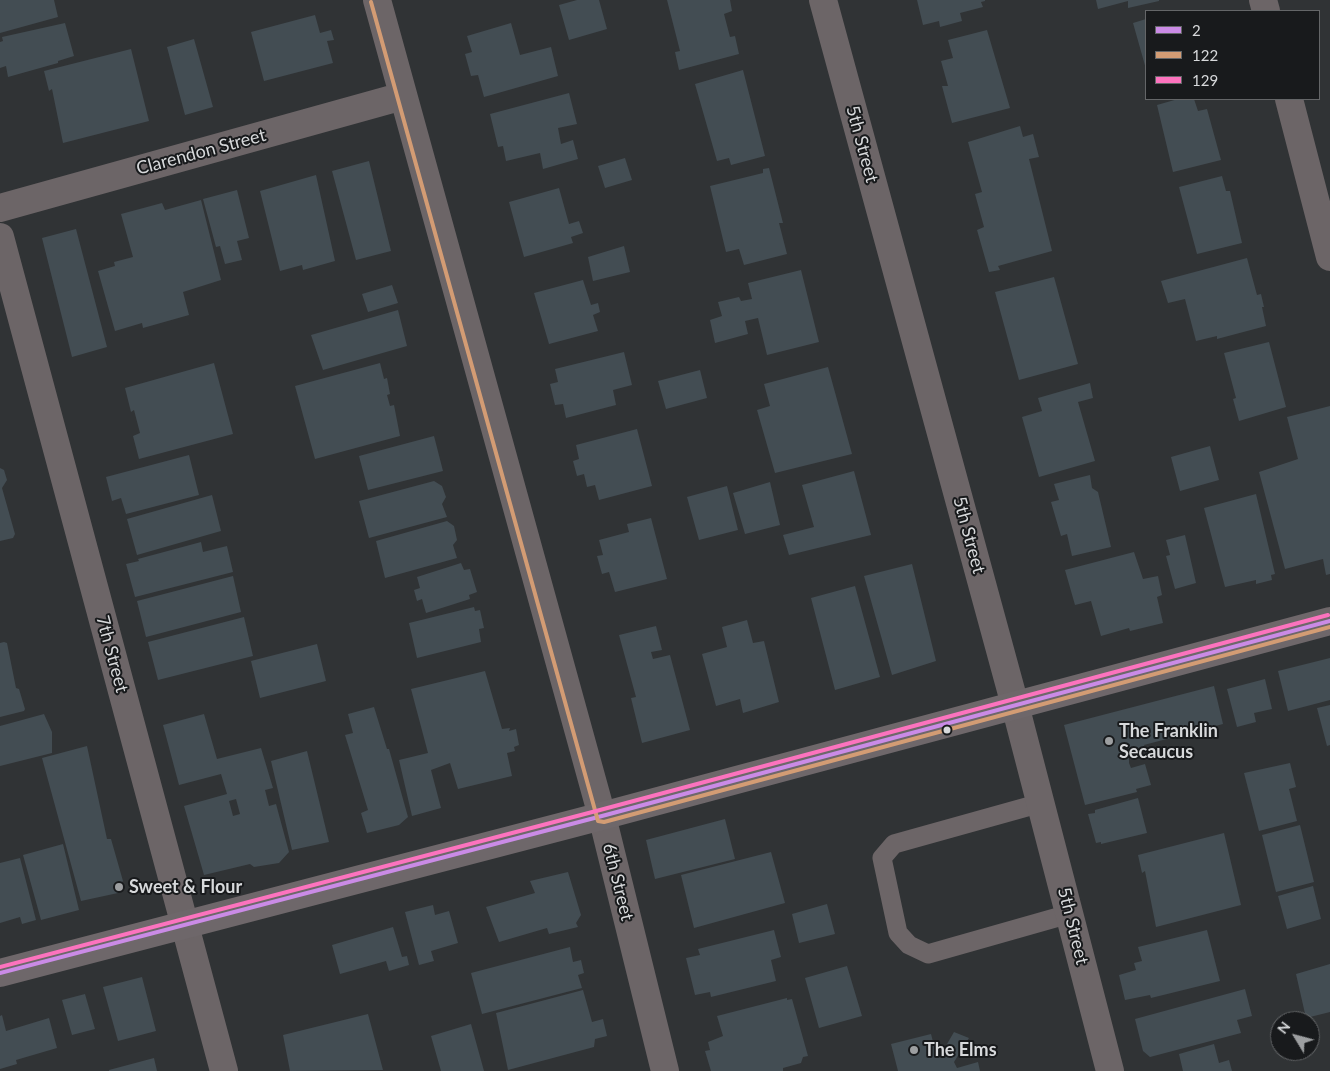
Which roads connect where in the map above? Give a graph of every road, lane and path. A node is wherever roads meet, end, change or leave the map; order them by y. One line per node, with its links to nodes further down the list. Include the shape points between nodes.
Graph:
1 (377, 0): 3 (street, 6th Street)
2 (823, 0): 9 (street, 5th Street)
3 (402, 96): 5 (street, Clarendon Street); 11 (street, 6th Street)
4 (1288, 100): 7 (street)
5 (0, 208)
6 (0, 237): 13 (street, 7th Street)
7 (1330, 257)
8 (1330, 621): 9 (street)
9 (1015, 705): 10 (street, 5th Street); 11 (street)
10 (1041, 803): 12 (street, 5th Street); 12 (lane, via 894,844 882,858 898,933 909,944 928,954)
11 (602, 816): 13 (street); 16 (street, 6th Street)
12 (1069, 914): 17 (street, 5th Street)
13 (185, 925): 14 (street); 15 (street, 7th Street)
14 (0, 973)
15 (224, 1071)
16 (665, 1071)
17 (1110, 1071)

